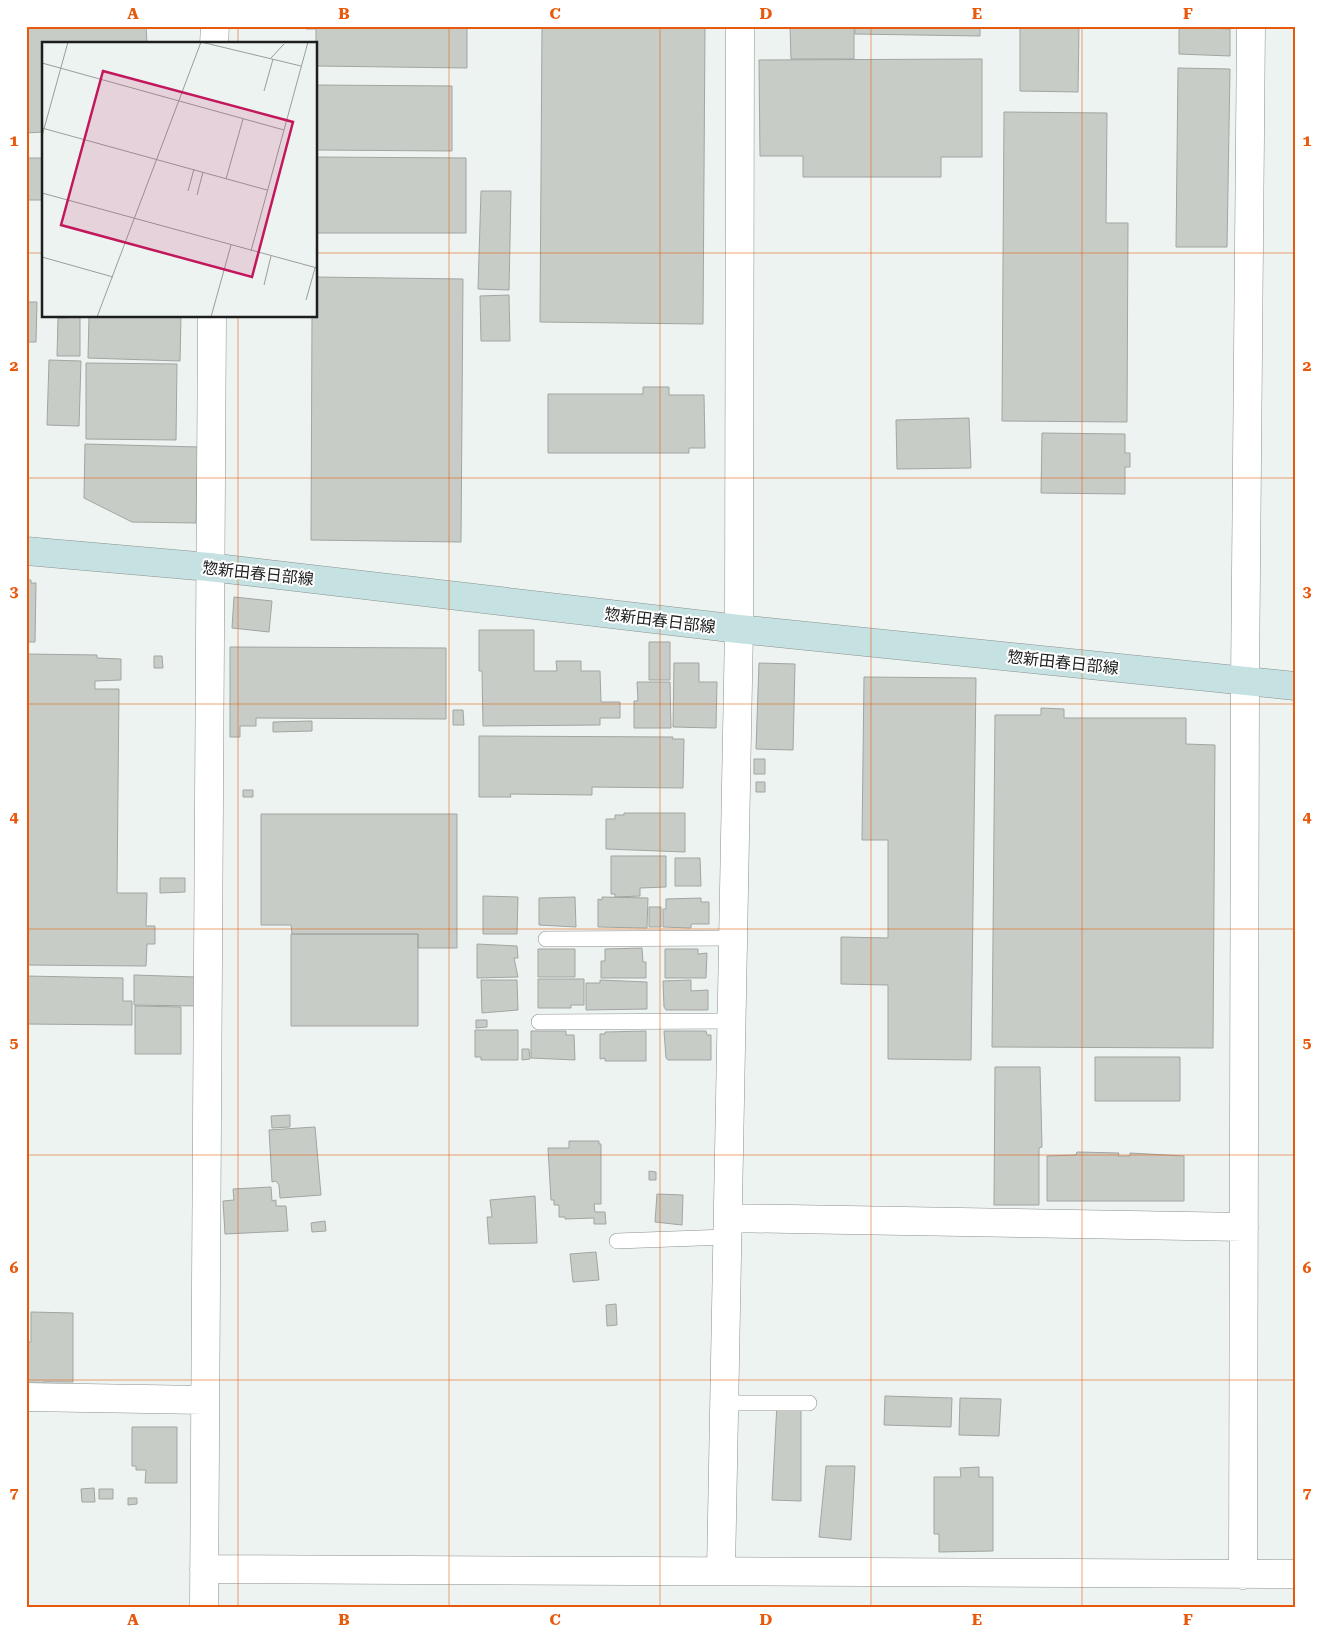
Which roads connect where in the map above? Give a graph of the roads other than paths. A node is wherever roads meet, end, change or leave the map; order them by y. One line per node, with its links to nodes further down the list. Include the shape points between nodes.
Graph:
1 (215, 26): 4 (street)
2 (740, 26): 8 (street)
3 (1252, 26): 9 (street)
4 (214, 42)
5 (212, 318): 7 (street)
6 (26, 551): 7 (main road, 惣新田春日部線)
7 (209, 567): 8 (main road, 惣新田春日部線); 19 (street)
8 (739, 629): 9 (main road, 惣新田春日部線); 11 (street)
9 (1245, 681): 10 (main road, 惣新田春日部線); 15 (street)
10 (1295, 686)
11 (733, 938): 12 (lane); 13 (street)
12 (546, 939)
13 (732, 1021): 14 (lane); 16 (street)
14 (539, 1022)
15 (1244, 1227): 16 (street); 25 (street)
16 (728, 1228): 17 (lane); 20 (street)
17 (617, 1241)
18 (26, 1397): 19 (street)
19 (204, 1400): 22 (street)
20 (724, 1403): 21 (lane); 23 (street)
21 (809, 1403)
22 (204, 1569): 23 (street); 26 (street)
23 (720, 1571): 25 (street)
24 (1295, 1574): 25 (street)
25 (1243, 1575)
26 (204, 1607)

